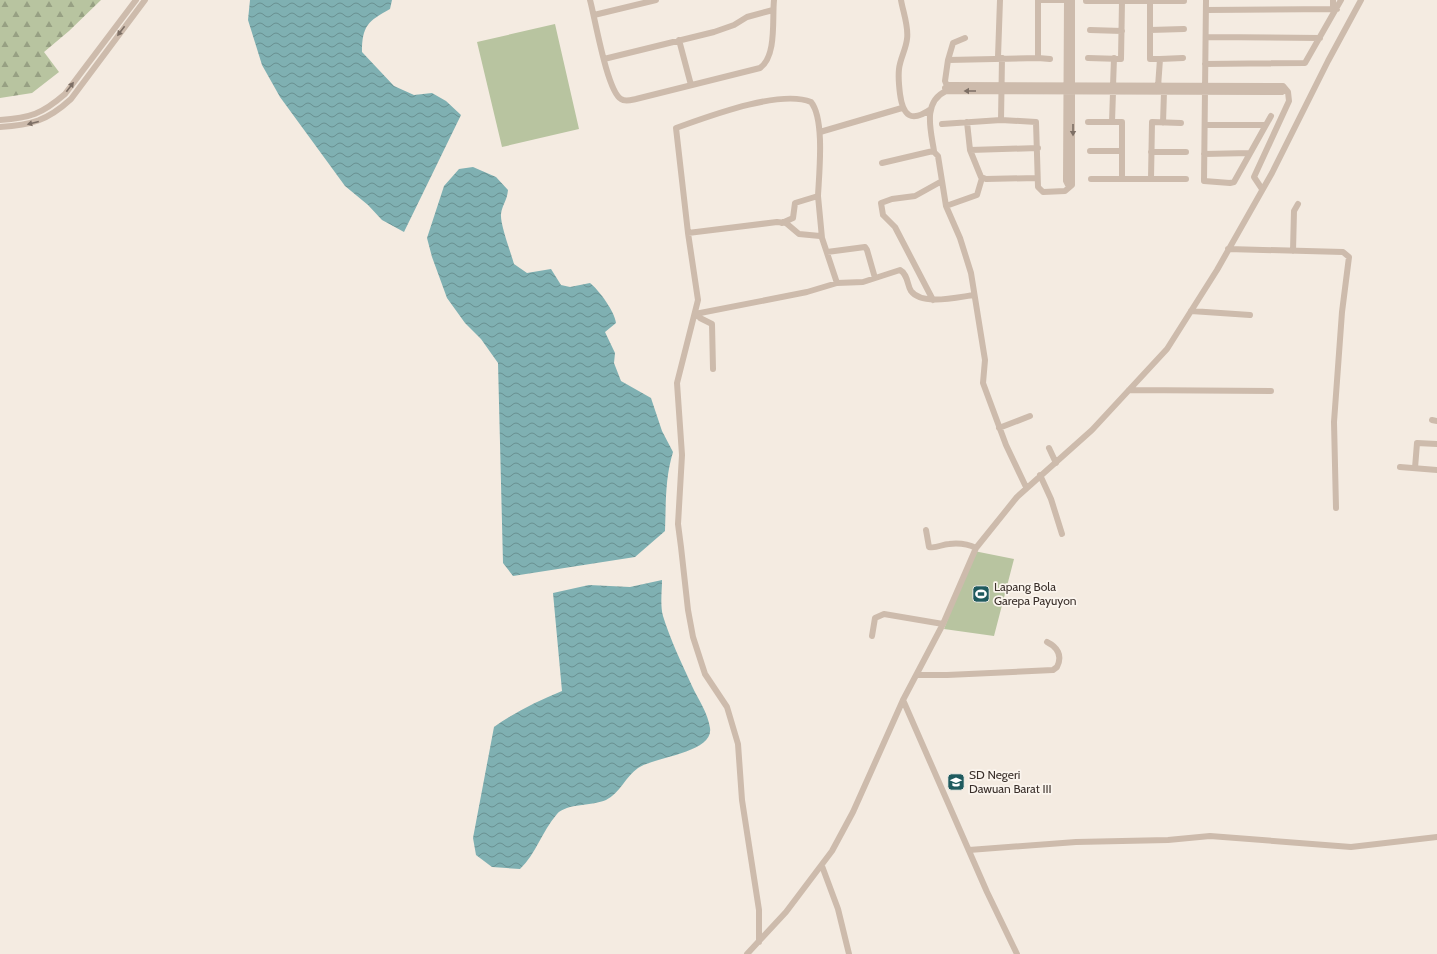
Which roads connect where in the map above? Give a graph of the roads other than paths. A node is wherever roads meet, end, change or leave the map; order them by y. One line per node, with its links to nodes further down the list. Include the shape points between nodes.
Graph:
1 (136, 0): 53 (street, one-way to 1, via 32,116 65,94)
2 (145, 0): 64 (street, one-way to 64, via 70,99 56,113 36,123)
3 (590, 0): 22 (street)
4 (656, 0): 22 (street)
5 (774, 0): 20 (street)
6 (901, 0): 50 (street, via 908,38 899,70)
7 (1000, 0): 32 (street)
8 (1038, 0): 9 (street); 33 (street)
9 (1066, 0): 31 (street)
10 (1072, 0): 31 (street)
11 (1206, 0): 21 (street)
12 (1333, 0): 19 (street)
13 (1341, 0): 19 (street)
14 (1361, 0): 84 (street)
15 (1122, 1): 16 (street); 17 (street); 26 (street)
16 (1086, 2)
17 (1150, 2): 18 (street); 25 (street)
18 (1184, 2)
19 (1335, 9): 21 (street); 29 (street)
20 (773, 10): 30 (street, via 747,17 720,31); 42 (street, via 770,55 765,65)
21 (1206, 10): 27 (street)
22 (594, 15): 37 (street)
23 (1184, 29): 25 (street)
24 (1090, 30): 26 (street)
25 (1150, 30): 39 (street, via 1150,58)
26 (1122, 31): 35 (street, via 1121,59)
27 (1206, 37): 29 (street); 41 (street)
28 (965, 38): 40 (street, via 953,43)
29 (1320, 38): 41 (street, via 1308,60 1301,64)
30 (679, 40): 37 (street); 42 (street)
31 (1069, 40): 46 (street)
32 (1000, 58): 33 (street); 40 (street); 45 (street)
33 (1038, 58): 38 (street)
34 (1088, 58): 35 (street)
35 (1114, 58): 47 (street)
36 (1183, 58): 39 (street)
37 (604, 59): 42 (street, via 615,92 623,100)
38 (1050, 59)
39 (1160, 59): 43 (street)
40 (948, 60): 44 (street)
41 (1205, 64): 48 (street)
42 (691, 85)
43 (1158, 86): 47 (street); 48 (street)
44 (946, 89): 45 (street); 51 (street)
45 (1003, 89): 46 (street); 55 (street)
46 (1070, 89): 47 (street); 78 (street, via 1073,182 1065,191 1043,192 1038,187)
47 (1113, 89): 49 (street); 58 (street)
48 (1205, 89): 49 (street); 62 (street); 84 (street, via 1283,86 1288,92 1289,101 1255,172 1255,180)
49 (1164, 92): 59 (street)
50 (902, 108): 51 (street, via 911,117 924,114); 66 (street)
51 (931, 109): 70 (street, via 928,123)
52 (1271, 116): 63 (street)
53 (12, 119): 54 (street); 64 (street)
54 (0, 120)
55 (1002, 120): 56 (street); 67 (street, via 1036,122)
56 (967, 122): 61 (street); 68 (street)
57 (1088, 122): 58 (street)
58 (1112, 122): 69 (street, via 1122,122)
59 (1163, 123): 60 (street); 72 (street, via 1152,122)
60 (1181, 123)
61 (942, 124)
62 (1206, 125): 63 (street); 75 (street)
63 (1265, 125): 74 (street)
64 (13, 126): 65 (street)
65 (0, 127)
66 (820, 132): 85 (street); 89 (street, via 814,105 804,100 748,105 676,128)
67 (1038, 148): 68 (street); 78 (street)
68 (970, 150): 77 (street)
69 (1122, 150): 71 (street); 80 (street)
70 (934, 151): 76 (street); 83 (street, via 939,158)
71 (1090, 151)
72 (1151, 152): 73 (street); 81 (street)
73 (1186, 152)
74 (1250, 153): 75 (street); 75 (street, via 1237,178 1230,183 1204,181)
75 (1204, 154)
76 (882, 163)
77 (982, 178): 78 (street); 87 (street, via 977,195)
78 (1037, 178)
79 (1091, 179): 80 (street)
80 (1122, 179): 81 (street)
81 (1151, 179): 82 (street)
82 (1186, 179)
83 (942, 181): 87 (street); 97 (street, via 915,196 881,203 883,215 895,227)
84 (1262, 189): 91 (street)
85 (818, 196): 88 (street, via 795,203 793,218); 90 (street)
86 (1298, 204): 92 (street, via 1294,211)
87 (946, 206): 96 (street, via 969,263)
88 (782, 223): 89 (street); 90 (street, via 800,234)
89 (688, 232): 99 (street, via 698,300)
90 (822, 238): 93 (street)
91 (1228, 249): 92 (street); 98 (street)
92 (1293, 251): 114 (street, via 1343,252 1349,257 1334,422)
93 (827, 252): 94 (street, via 864,247); 95 (street)
94 (875, 278): 95 (street, via 863,282); 97 (street, via 900,270 915,296)
95 (837, 283): 99 (street, via 807,292)
96 (974, 295): 97 (street); 105 (street, via 985,360 983,383)
97 (933, 300)
98 (1191, 311): 100 (street); 102 (street, via 1167,349)
99 (696, 314): 101 (street, via 712,324); 126 (street, via 676,383 682,456 679,532 693,637 706,674 727,707 738,744 742,800 759,910)
100 (1250, 315)
101 (713, 369)
102 (1129, 390): 103 (street); 108 (street, via 1092,430)
103 (1272, 391)
104 (1030, 416): 105 (street)
105 (999, 428): 113 (street)
106 (1437, 444): 110 (street, via 1417,443)
107 (1049, 448): 108 (street)
108 (1056, 463): 112 (street)
109 (1400, 467): 110 (street)
110 (1415, 468): 111 (street)
111 (1437, 470)
112 (1040, 475): 113 (street); 116 (street)
113 (1026, 487): 117 (street, via 990,527)
114 (1336, 508)
115 (926, 530): 117 (street, via 929,547 967,544)
116 (1062, 534)
117 (976, 548): 118 (street)
118 (943, 624): 119 (street, via 884,614 876,618); 121 (street)
119 (872, 636)
120 (1047, 642): 121 (street, via 1058,650 1058,668 1053,670)
121 (917, 675): 122 (street)
122 (904, 700): 124 (street); 125 (street, via 843,832)
123 (1437, 837): 124 (street, via 1351,847 1210,836)
124 (969, 850): 129 (street)
125 (822, 866): 126 (street, via 786,912); 128 (street, via 838,909)
126 (758, 942): 127 (street)
127 (747, 954)
128 (849, 954)
129 (1017, 954)

